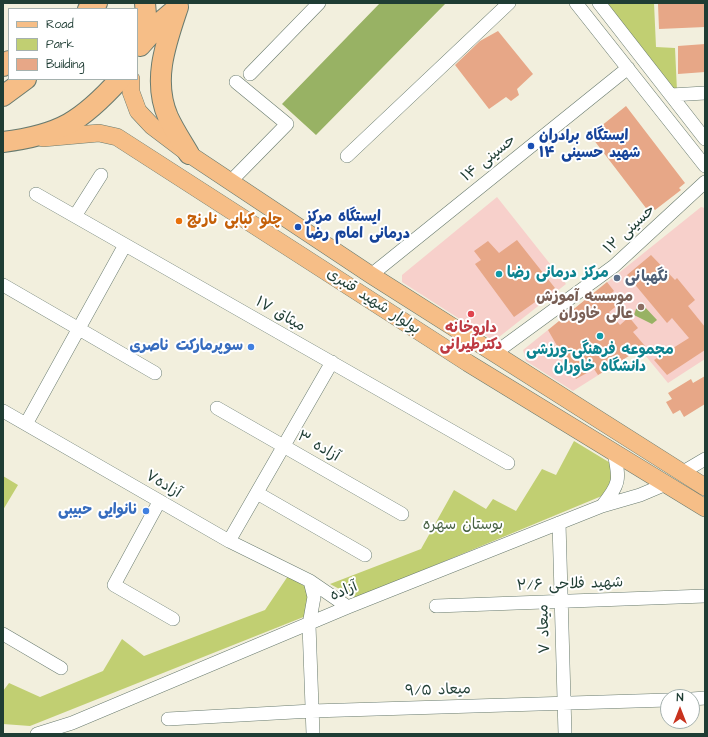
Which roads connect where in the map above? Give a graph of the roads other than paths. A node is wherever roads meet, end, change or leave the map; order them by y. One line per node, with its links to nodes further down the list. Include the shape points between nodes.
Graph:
1 (319, 3): 9 (street)
2 (509, 3): 21 (street)
3 (576, 3): 8 (street)
4 (599, 3): 15 (street)
5 (181, 5): 7 (highway, via 163,20); 20 (highway, via 164,49 160,81 168,117)
6 (141, 8): 7 (highway)
7 (138, 49)
8 (628, 68): 22 (street); 29 (street, حسینی ۱۴)
9 (250, 74)
10 (25, 80): 16 (highway)
11 (119, 80): 17 (highway, via 87,113 61,128)
12 (131, 80): 20 (main road, بولوار شهید قنبری, via 131,92 138,110 152,126)
13 (236, 82): 24 (street, via 287,124)
14 (705, 93): 15 (street)
15 (671, 95): 18 (street)
16 (3, 96)
17 (32, 139): 19 (highway); 31 (main road, بولوار شهید قنبری, via 99,134 117,137)
18 (705, 139)
19 (3, 142)
20 (189, 154): 24 (main road, بولوار شهید قنبری)
21 (347, 156)
22 (705, 166)
23 (101, 175): 27 (street)
24 (230, 182): 29 (main road, بولوار شهید قنبری)
25 (705, 182): 33 (street, حسینی ۱۲, via 614,266)
26 (36, 194): 27 (street, میثاق ۱۷)
27 (75, 216): 28 (street, میثاق ۱۷)
28 (125, 245): 32 (street); 34 (street, میثاق ۱۷)
29 (371, 275): 31 (main road); 33 (main road, بولوار شهید قنبری)
30 (3, 286): 32 (street)
31 (360, 294): 40 (main road, بولوار شهید قنبری)
32 (78, 329): 35 (street); 38 (street)
33 (495, 353): 43 (main road, بولوار شهید قنبری)
34 (332, 362): 39 (street); 42 (street, میثاق ۱۷)
35 (155, 374)
36 (217, 408): 39 (street, آزاده ۳)
37 (3, 411): 38 (street, آزاده۷)
38 (26, 424): 47 (street, آزاده۷)
39 (284, 446): 46 (street); 50 (street, آزاده ۳)
40 (614, 453): 44 (main road, بولوار شهید قنبری); 48 (street, via 619,476 615,490)
41 (705, 459): 43 (street)
42 (508, 463)
43 (683, 472): 45 (main road, بولوار شهید قنبری)
44 (666, 484): 48 (street, آزاده); 49 (main road, بولوار شهید قنبری)
45 (705, 487)
46 (257, 493): 52 (street); 53 (street)
47 (159, 502): 52 (street, آزاده۷); 59 (street, via 114,585)
48 (602, 506): 51 (street, آزاده)
49 (705, 508)
50 (402, 514)
51 (559, 523): 56 (street, میعاد ۷); 58 (street, آزاده)
52 (229, 541): 54 (street, آزاده۷)
53 (366, 555)
54 (310, 581): 58 (street, آزاده۷); 60 (street, via 314,597)
55 (705, 596): 56 (street, شهید فلاحی ۲/۶)
56 (561, 602): 57 (street, شهید فلاحی ۲/۶); 64 (street, میعاد ۷)
57 (436, 606)
58 (348, 607): 60 (street, آزاده)
59 (173, 619)
60 (309, 625): 65 (street); 67 (street, آزاده)
61 (3, 634): 62 (street)
62 (61, 668)
63 (660, 700): 64 (street, میعاد ۹/۵)
64 (564, 703): 65 (street, میعاد ۹/۵); 70 (street, میعاد ۷)
65 (312, 711): 66 (street, میعاد ۹/۵); 69 (street)
66 (168, 719)
67 (72, 728): 68 (street, آزاده)
68 (37, 734)
69 (313, 734)
70 (565, 734)

